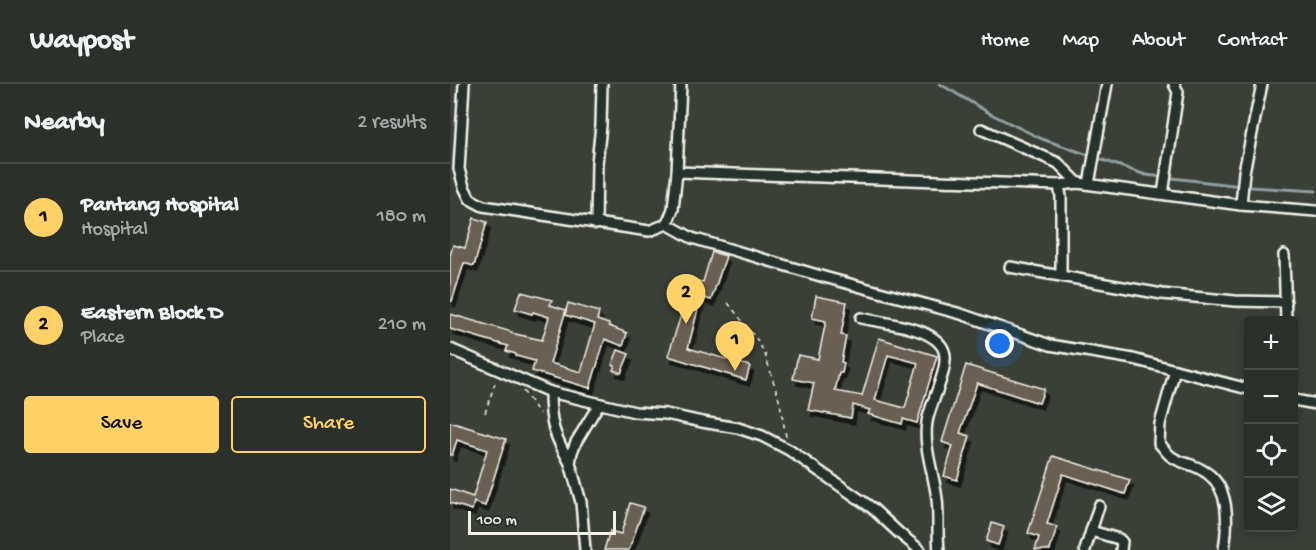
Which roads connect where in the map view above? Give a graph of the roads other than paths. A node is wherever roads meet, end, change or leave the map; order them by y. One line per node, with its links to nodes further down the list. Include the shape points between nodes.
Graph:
1 (464, 84): 15 (street, via 459,169 470,199 483,206)
2 (602, 84): 15 (street)
3 (681, 84): 8 (street)
4 (1107, 84): 10 (street)
5 (1174, 84): 12 (street, via 1178,92)
6 (1262, 84): 13 (street)
7 (981, 129): 9 (street, via 1058,163)
8 (677, 172): 11 (street); 16 (street)
9 (1078, 183): 10 (street); 11 (street)
10 (1089, 184): 12 (street)
11 (1059, 185): 19 (street)
12 (1163, 194): 13 (street)
13 (1241, 205): 14 (street)
14 (1316, 211)
15 (596, 224): 16 (street, via 649,231)
16 (668, 224): 24 (street, via 692,238 961,314 1050,345)
17 (1284, 255): 20 (street)
18 (1010, 267): 19 (street)
19 (1061, 275): 20 (street, via 1162,294)
20 (1286, 302): 21 (street)
21 (1286, 316)
22 (861, 318): 35 (street, via 922,331 937,340 945,351 926,436 937,500)
23 (450, 349): 26 (street)
24 (1175, 370): 25 (street); 38 (street, via 1160,424 1159,443 1172,458 1203,470 1218,483 1227,514)
25 (1244, 388)
26 (550, 392): 28 (street); 30 (street, via 554,431)
27 (1298, 401): 29 (street)
28 (599, 404): 30 (street, via 576,442); 34 (street, via 738,428 762,436 789,450 872,508)
29 (1316, 404)
30 (570, 463): 33 (street, via 581,502)
31 (1099, 506): 32 (street)
32 (1091, 531): 36 (street); 37 (street, via 1119,539 1123,544)
33 (585, 550)
34 (920, 550)
35 (939, 550)
36 (1085, 550)
37 (1121, 550)
38 (1224, 550)

